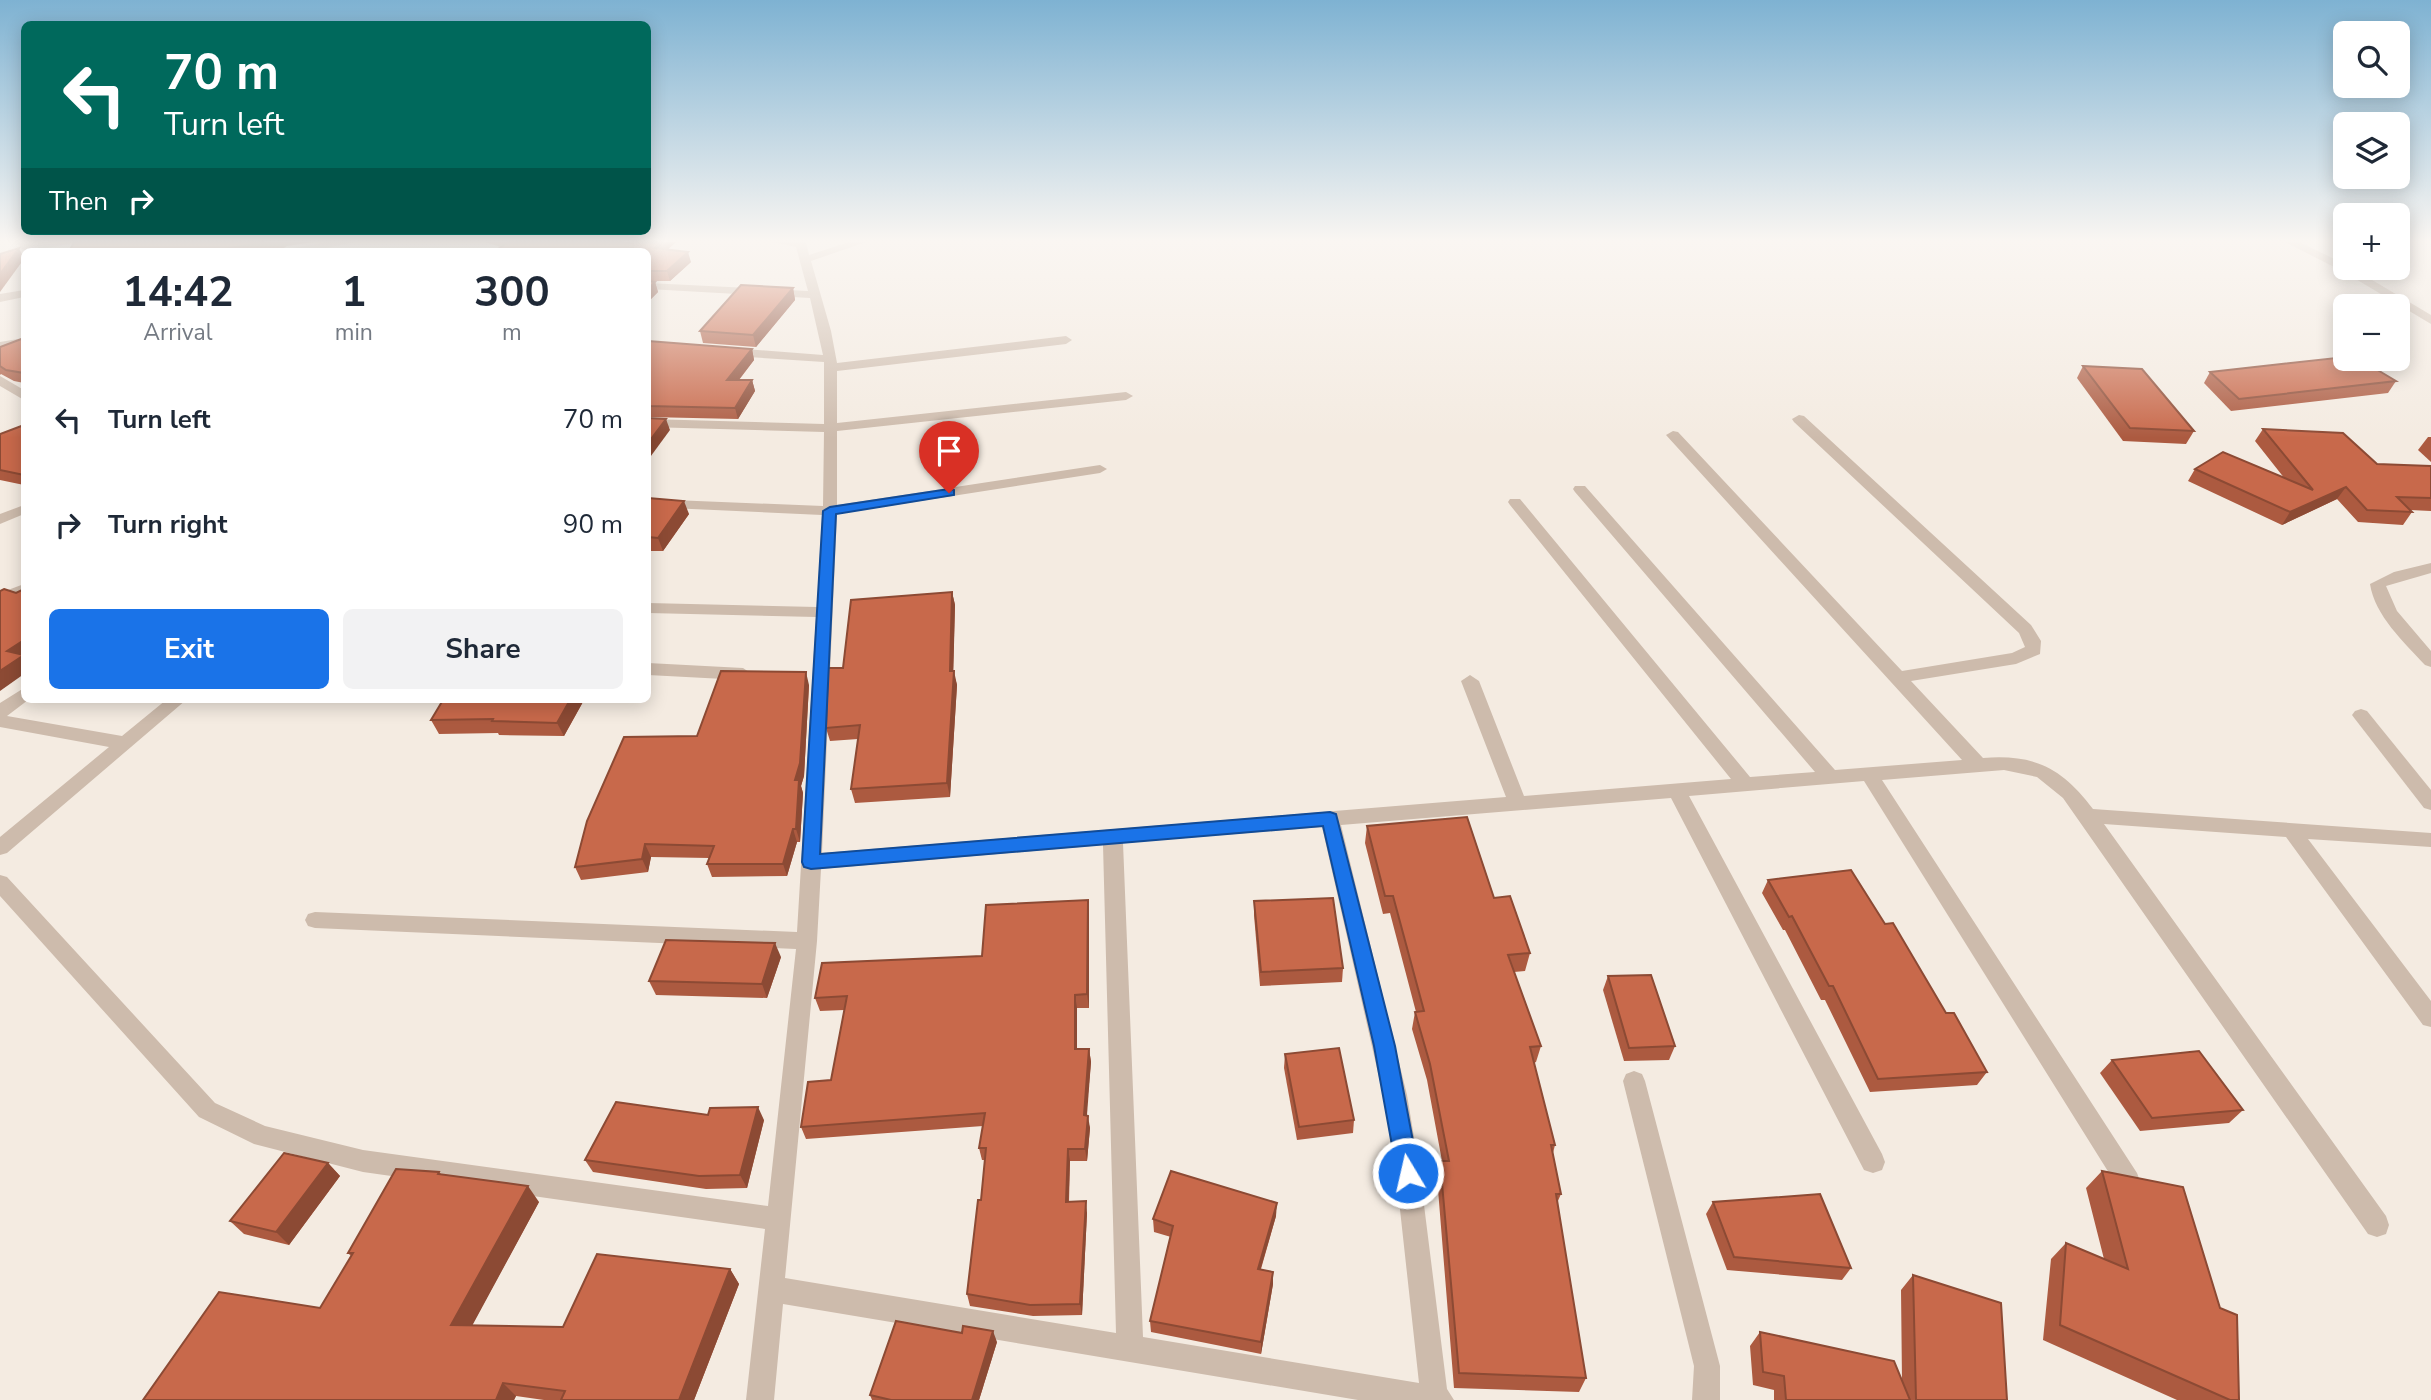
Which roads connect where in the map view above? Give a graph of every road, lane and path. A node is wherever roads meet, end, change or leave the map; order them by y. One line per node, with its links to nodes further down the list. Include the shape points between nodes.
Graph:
1 (818, 307): 8 (street)
2 (2410, 307): 3 (street)
3 (2431, 320)
4 (1066, 340): 8 (street)
5 (21, 342): 6 (street)
6 (0, 346)
7 (712, 351): 8 (street)
8 (830, 363): 15 (street)
9 (0, 380): 10 (street)
10 (20, 393): 12 (street)
11 (1125, 396): 15 (street)
12 (0, 397)
13 (1799, 419): 32 (street, via 2034,641 2034,650 2016,658)
14 (651, 423): 15 (street)
15 (830, 428): 22 (street)
16 (1673, 435): 32 (street)
17 (1100, 469): 22 (street)
18 (1580, 489): 42 (street)
19 (1515, 502): 43 (street)
20 (651, 503): 22 (street)
21 (21, 510): 23 (street)
22 (830, 511): 28 (street)
23 (0, 520)
24 (2431, 568): 29 (street, via 2378,584 2377,593)
25 (21, 590): 26 (street)
26 (0, 599)
27 (651, 608): 28 (street)
28 (823, 612): 53 (street, via 813,677)
29 (2431, 661)
30 (651, 669): 31 (street)
31 (767, 675)
32 (1897, 678): 40 (street)
33 (1470, 681): 46 (street)
34 (21, 696): 36 (street)
35 (173, 703): 39 (street)
36 (0, 712)
37 (2361, 715): 45 (street)
38 (0, 721): 39 (street)
39 (125, 743): 52 (street)
40 (1978, 765): 41 (street); 47 (street, via 2028,765 2050,773 2066,785)
41 (1869, 774): 42 (street); 60 (street)
42 (1831, 778): 43 (street)
43 (1746, 785): 44 (street)
44 (1676, 790): 46 (street); 59 (street)
45 (2431, 803)
46 (1518, 804): 48 (street)
47 (2088, 816): 49 (street); 62 (street)
48 (1330, 819): 50 (street); 65 (street, via 1395,1095)
49 (2291, 830): 51 (street); 57 (street)
50 (1114, 836): 53 (street); 64 (street)
51 (2431, 840)
52 (0, 848)
53 (811, 862): 56 (street)
54 (0, 883): 61 (street, via 207,1110 262,1136 363,1161)
55 (315, 920): 56 (street)
56 (807, 941): 61 (street)
57 (2431, 1017)
58 (1634, 1081): 68 (street, via 1707,1366)
59 (1873, 1162)
60 (2127, 1181)
61 (778, 1219): 63 (street)
62 (2377, 1225)
63 (771, 1289): 64 (street); 66 (street)
64 (1130, 1349): 65 (street)
65 (1435, 1399): 67 (street)
66 (760, 1400)
67 (1440, 1400)
68 (1706, 1400)

